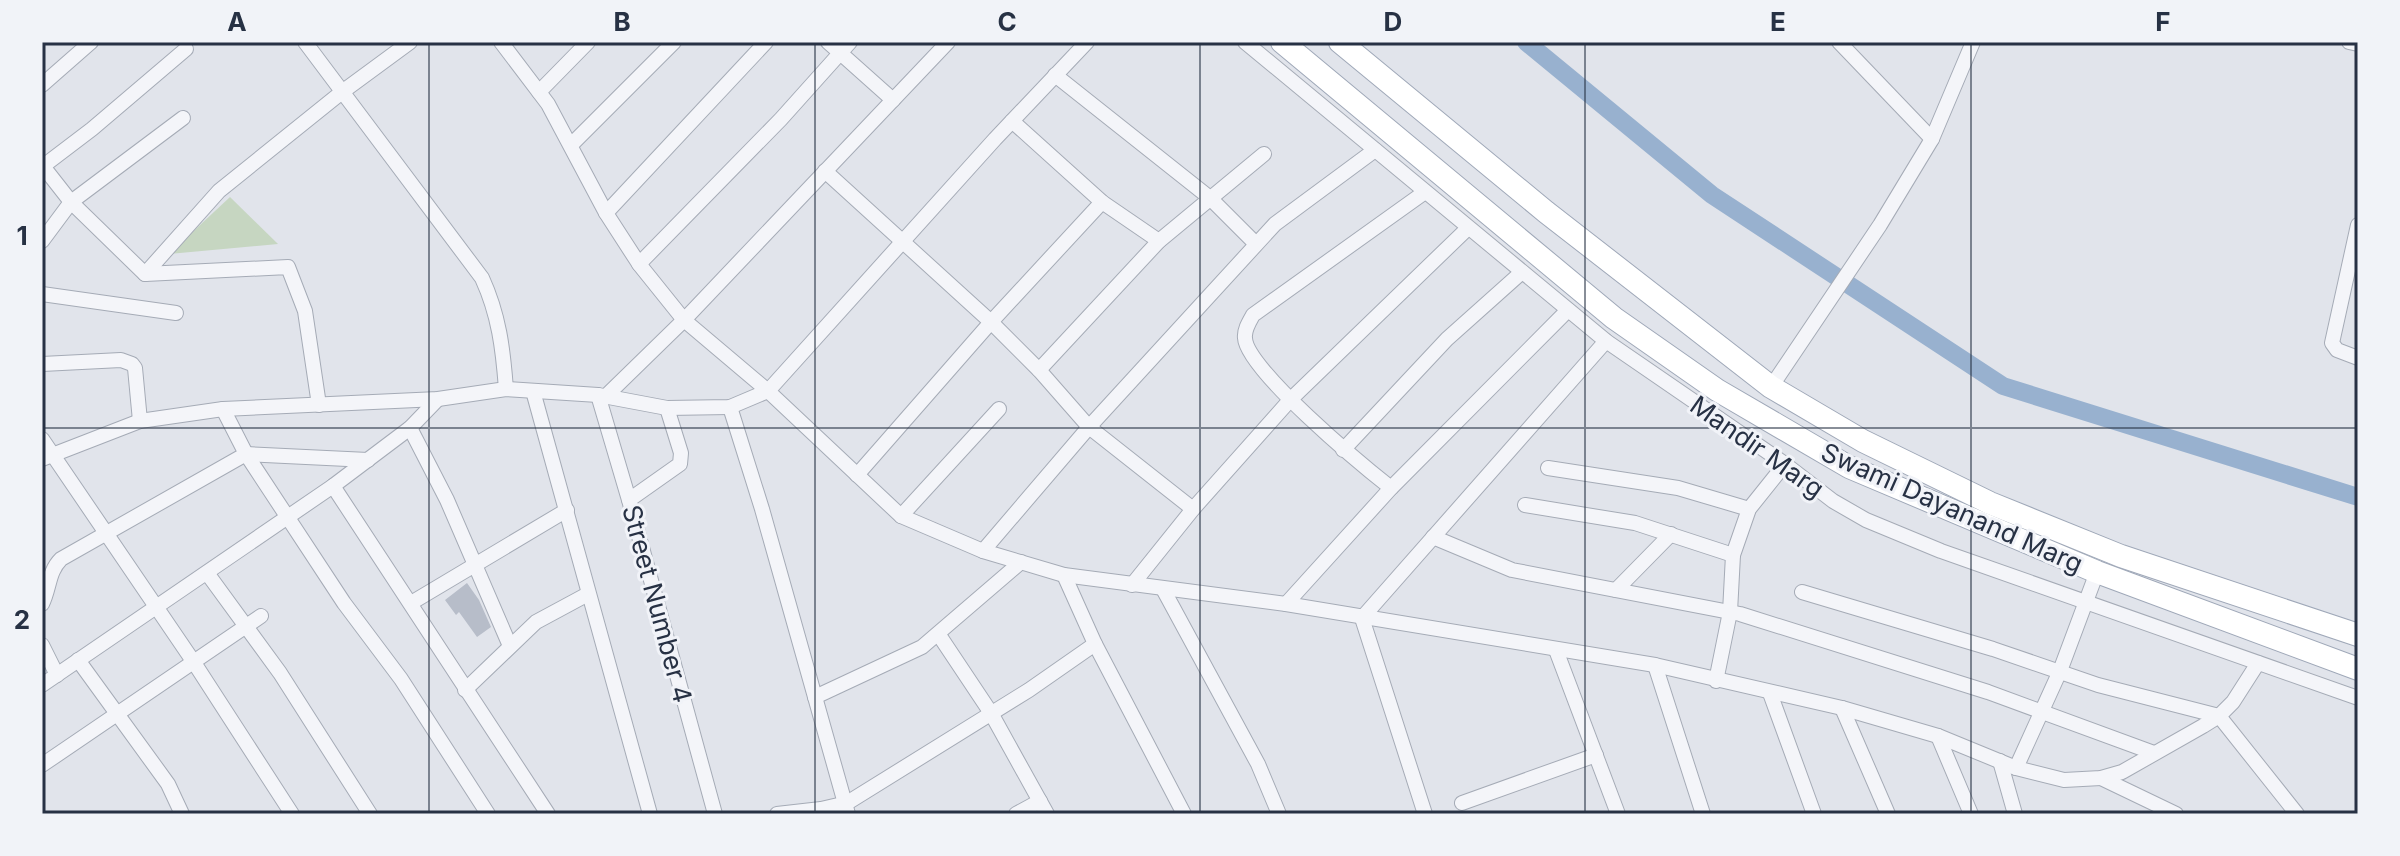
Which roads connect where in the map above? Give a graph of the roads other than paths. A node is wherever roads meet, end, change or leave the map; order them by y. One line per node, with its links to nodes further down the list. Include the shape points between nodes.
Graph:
1 (91, 42): 21 (street)
2 (305, 42): 22 (street)
3 (410, 42): 22 (street)
4 (501, 42): 23 (street)
5 (588, 42): 23 (street)
6 (674, 42): 28 (street)
7 (766, 42): 37 (street)
8 (828, 42): 18 (street)
9 (948, 42): 24 (street)
10 (1087, 42): 20 (street)
11 (1245, 42): 29 (street, Mandir Marg)
12 (1282, 42): 95 (main road, Swami Dayanand Marg, via 1614,318 1717,390 1849,467)
13 (1340, 42): 56 (main road, Swami Dayanand Marg)
14 (1839, 42): 27 (street)
15 (1973, 42): 27 (street)
16 (2349, 42): 17 (street)
17 (2358, 44)
18 (845, 48): 24 (street); 44 (street)
19 (186, 49): 31 (street)
20 (1055, 75): 26 (street); 34 (street)
21 (42, 85)
22 (342, 92): 46 (street, via 219,191); 57 (street, via 482,278 502,338)
23 (539, 92): 28 (street)
24 (893, 100): 32 (street)
25 (183, 118): 35 (street)
26 (1012, 121): 36 (street); 41 (street)
27 (1932, 139): 56 (street)
28 (571, 145): 37 (street)
29 (1375, 150): 33 (street, Mandir Marg); 43 (street)
30 (1264, 154): 34 (street)
31 (42, 166): 35 (street)
32 (825, 171): 41 (street); 50 (street)
33 (1425, 192): 39 (street, Mandir Marg); 62 (street, via 1253,315 1244,340)
34 (1210, 198): 42 (street); 43 (street)
35 (71, 202): 40 (street); 46 (street)
36 (1102, 202): 42 (street); 51 (street)
37 (606, 213): 44 (street)
38 (2358, 225): 53 (street, via 2332,343)
39 (1467, 229): 45 (street, Mandir Marg); 62 (street)
40 (42, 241)
41 (903, 241): 51 (street); 59 (street)
42 (1159, 241): 55 (street)
43 (1256, 244): 69 (street)
44 (639, 264): 50 (street)
45 (1522, 272): 48 (street, Mandir Marg); 72 (street, via 1447,339)
46 (145, 274): 63 (street, via 288,267 305,311)
47 (42, 294): 49 (street)
48 (1568, 310): 52 (street, Mandir Marg); 80 (street)
49 (176, 313)
50 (684, 320): 59 (street); 60 (street)
51 (991, 322): 55 (street); 78 (street)
52 (1606, 341): 76 (street, Mandir Marg); 90 (street)
53 (2358, 358)
54 (42, 364): 68 (street, via 132,364)
55 (1039, 370): 69 (street)
56 (1771, 387): 113 (main road, Swami Dayanand Marg, via 1863,441 1990,503 2121,556)
57 (506, 389): 58 (street); 61 (street)
58 (533, 391): 60 (street); 85 (street)
59 (768, 391): 64 (street); 78 (street)
60 (602, 395): 65 (street); 81 (street, Street Number 4)
61 (438, 399): 63 (street); 70 (street)
62 (1290, 400): 72 (street); 83 (street)
63 (319, 405): 66 (street)
64 (730, 407): 65 (street); 129 (street)
65 (667, 408): 81 (street, via 680,464)
66 (223, 409): 68 (street); 73 (street)
67 (999, 409): 86 (street)
68 (140, 421): 74 (street)
69 (1089, 427): 83 (street); 91 (street)
70 (410, 428): 75 (street); 94 (street)
71 (42, 439): 74 (street)
72 (1343, 450): 80 (street)
73 (246, 454): 75 (street); 87 (street); 88 (street)
74 (47, 458): 88 (street)
75 (368, 460): 79 (street)
76 (1785, 464): 84 (street); 103 (street, Mandir Marg, via 1866,520)
77 (1548, 468): 84 (street, via 1678,488)
78 (857, 475): 86 (street)
79 (333, 486): 87 (street); 104 (street)
80 (1391, 488): 106 (street)
81 (629, 500): 153 (street, Street Number 4)
82 (1525, 505): 89 (street)
83 (1193, 509): 98 (street)
84 (1749, 509): 92 (street)
85 (567, 510): 94 (street); 102 (street)
86 (901, 516): 91 (street)
87 (286, 517): 96 (street); 150 (street)
88 (105, 532): 105 (street, via 55,565); 107 (street)
89 (1671, 534): 92 (street); 100 (street)
90 (1433, 537): 100 (street, via 1512,570); 110 (street)
91 (983, 551): 93 (street)
92 (1733, 555): 108 (street)
93 (1021, 562): 97 (street); 112 (street)
94 (474, 565): 104 (street); 116 (street)
95 (2097, 572): 103 (street); 122 (main road, Swami Dayanand Marg)
96 (207, 573): 107 (street); 111 (street)
97 (1064, 575): 98 (street); 114 (street)
98 (1132, 585): 99 (street)
99 (1163, 589): 106 (street); 156 (street, via 1258,764)
100 (1616, 590): 108 (street)
101 (1802, 592): 123 (street)
102 (588, 594): 116 (street, via 536,622); 152 (street)
103 (2088, 601): 120 (street, Mandir Marg); 123 (street)
104 (411, 603): 127 (street)
105 (42, 604)
106 (1286, 604): 110 (street)
107 (157, 607): 118 (street); 119 (street)
108 (1730, 612): 125 (street); 132 (street)
109 (261, 616): 111 (street)
110 (1362, 618): 117 (street); 157 (street)
111 (247, 625): 119 (street); 149 (street)
112 (939, 635): 129 (street, via 905,657); 134 (street)
113 (2358, 635)
114 (1095, 644): 134 (street); 146 (street)
115 (42, 645): 124 (street)
116 (510, 646): 127 (street)
117 (1556, 650): 121 (street); 138 (street)
118 (78, 660): 124 (street); 133 (street)
119 (193, 661): 133 (street); 148 (street)
120 (2258, 663): 130 (street, Mandir Marg); 135 (street)
121 (1655, 665): 125 (street); 159 (street)
122 (2358, 669)
123 (2060, 671): 132 (street); 135 (street)
124 (57, 675): 126 (street)
125 (1716, 681): 128 (street)
126 (42, 685)
127 (465, 690): 151 (street)
128 (1770, 693): 131 (street); 160 (street)
129 (815, 697): 144 (street)
130 (2358, 698)
131 (1842, 708): 136 (street); 161 (street)
132 (2041, 710): 137 (street); 141 (street)
133 (118, 711): 140 (street); 147 (street)
134 (991, 713): 144 (street); 145 (street)
135 (2219, 716): 137 (street); 165 (street)
136 (1938, 736): 139 (street); 162 (street)
137 (2154, 753): 142 (street)
138 (1596, 755): 143 (street); 158 (street)
139 (2000, 761): 141 (street); 163 (street)
140 (42, 765)
141 (2016, 768): 142 (street, via 2064,780)
142 (2101, 778): 164 (street)
143 (1462, 803)
144 (848, 808): 154 (street)
145 (1043, 808): 155 (street)
146 (1180, 813)
147 (182, 814)
148 (292, 814)
149 (370, 814)
150 (488, 814)
151 (548, 814)
152 (650, 814)
153 (715, 814)
154 (777, 814)
155 (1016, 814)
156 (1279, 814)
157 (1425, 814)
158 (1618, 814)
159 (1703, 814)
160 (1814, 814)
161 (1888, 814)
162 (1971, 814)
163 (2015, 814)
164 (2176, 814)
165 (2297, 814)

